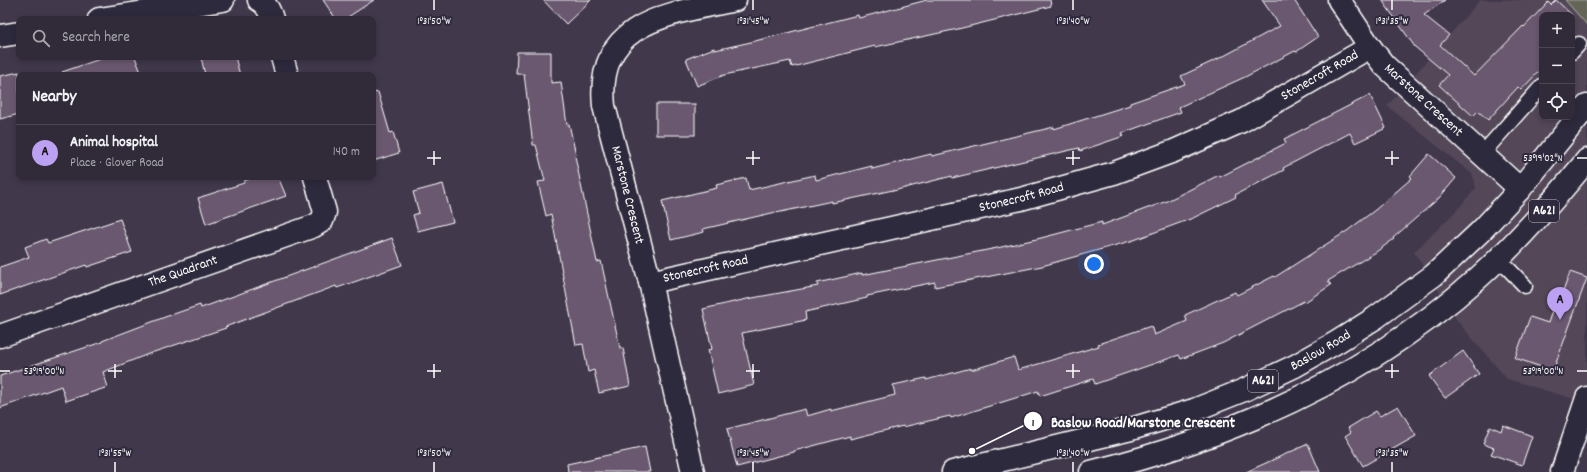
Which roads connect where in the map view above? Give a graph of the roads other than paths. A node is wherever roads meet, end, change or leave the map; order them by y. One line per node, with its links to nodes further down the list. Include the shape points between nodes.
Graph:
1 (223, 0): 5 (street)
2 (259, 0): 6 (street, via 264,3)
3 (735, 0): 19 (street, Marstone Crescent, via 647,22 619,44 608,64 604,106)
4 (1339, 0): 9 (street, Marstone Crescent)
5 (119, 16)
6 (271, 16)
7 (16, 33): 8 (street)
8 (0, 36)
9 (1370, 47): 14 (street, Marstone Crescent, via 1384,65); 19 (street, Stonecroft Road, via 1242,121 1174,151 1114,173 1020,199)
10 (283, 60): 11 (street)
11 (286, 72)
12 (1539, 89): 14 (lane)
13 (1587, 106): 17 (street, Baslow Road / A621)
14 (1482, 154): 17 (street, Marstone Crescent)
15 (1587, 160): 18 (street, A621)
16 (316, 180): 21 (street, The Quadrant, via 325,212 322,221 314,226)
17 (1520, 189): 24 (street, Baslow Road / A621, via 1481,231 1434,275 1375,318 1295,366 1194,410 1124,431)
18 (1498, 258): 20 (lane); 25 (street, A621, via 1438,312 1342,375 1237,426 1186,445)
19 (650, 282): 23 (street, Marstone Crescent)
20 (1525, 286)
21 (0, 336)
22 (1587, 398): 26 (street)
23 (693, 472)
24 (954, 472)
25 (1091, 472)
26 (1562, 472)

